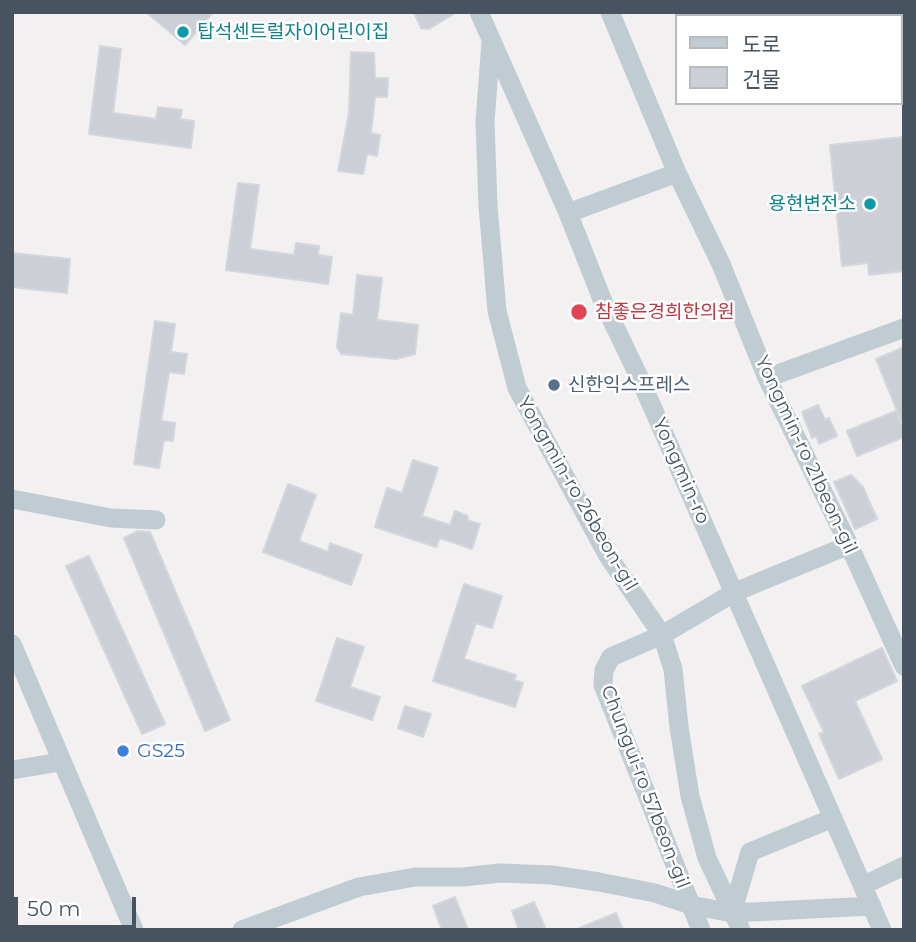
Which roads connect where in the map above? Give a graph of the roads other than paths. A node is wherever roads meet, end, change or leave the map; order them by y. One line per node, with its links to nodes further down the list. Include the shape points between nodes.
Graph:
1 (479, 12): 3 (street, Yongmin-ro)
2 (610, 12): 4 (street, Yongmin-ro 21beon-gil)
3 (491, 41): 5 (street, Yongmin-ro); 12 (street, Yongmin-ro 26beon-gil, via 485,122 488,206 497,312 517,388 608,556)
4 (677, 173): 5 (street); 7 (street, Yongmin-ro 21beon-gil, via 721,264)
5 (568, 213): 11 (street, Yongmin-ro, via 604,304)
6 (904, 328): 7 (street)
7 (767, 379): 10 (street, Yongmin-ro 21beon-gil)
8 (12, 499): 9 (street, via 111,518)
9 (156, 520)
10 (849, 545): 11 (street); 14 (street, Yongmin-ro 21beon-gil)
11 (735, 592): 12 (street); 17 (street, Yongmin-ro)
12 (662, 635): 20 (street, Chungui-ro 57beon-gil, via 611,657 603,685); 22 (street, Yongmin-ro 26beon-gil, via 673,669 690,796 707,858)
13 (12, 643): 15 (street)
14 (904, 666)
15 (60, 762): 16 (street); 23 (street)
16 (12, 770)
17 (833, 818): 19 (street, Yongmin-ro); 22 (street, via 750,852)
18 (904, 866): 19 (street)
19 (864, 885): 21 (street, Yongmin-ro)
20 (691, 905): 22 (street); 24 (street, via 655,893 552,875 415,877 359,887); 25 (street, Chungui-ro 57beon-gil)
21 (872, 906): 22 (street); 26 (street, Yongmin-ro)
22 (736, 922)
23 (134, 930)
24 (242, 930)
25 (701, 930)
26 (882, 930)

